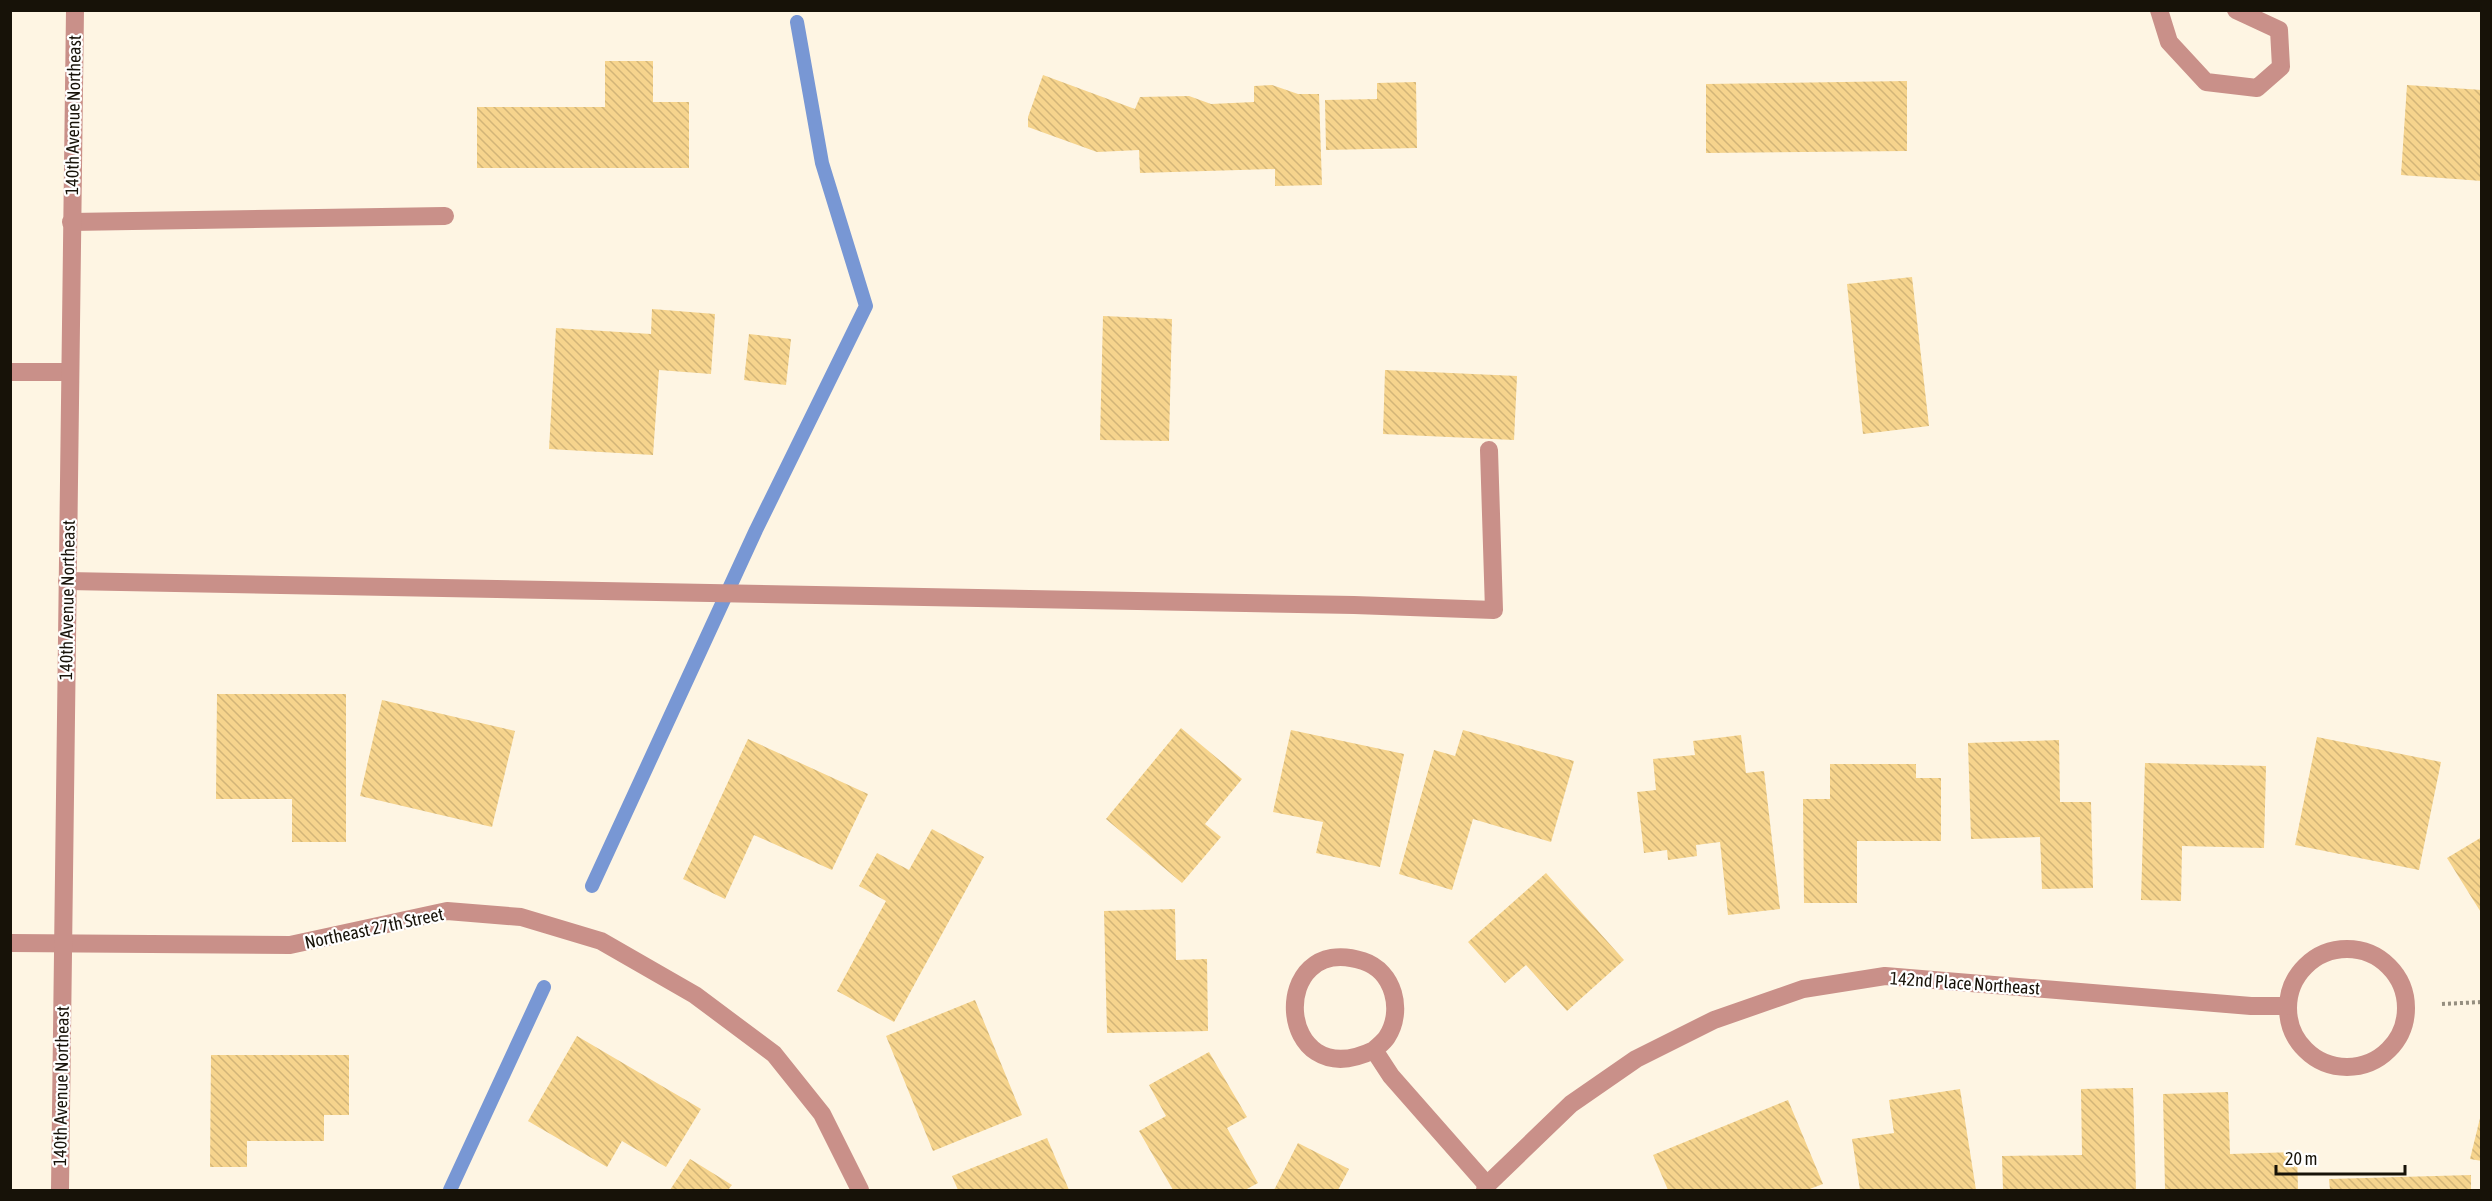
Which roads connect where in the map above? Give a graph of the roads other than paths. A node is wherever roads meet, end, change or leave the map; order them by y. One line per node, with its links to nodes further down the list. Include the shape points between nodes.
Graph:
1 (75, 10): 5 (street, 140th Avenue Northeast)
2 (2159, 10): 3 (street, via 2169,42 2206,82 2257,88 2281,67 2279,30)
3 (2236, 10)
4 (445, 216): 5 (street)
5 (71, 222): 7 (street, 140th Avenue Northeast)
6 (10, 372): 7 (street)
7 (69, 372): 9 (street, 140th Avenue Northeast)
8 (1489, 450): 9 (street, via 1494,610)
9 (67, 581): 11 (street, 140th Avenue Northeast)
10 (10, 943): 11 (street, Northeast 27th Street)
11 (62, 943): 15 (street, 140th Avenue Northeast); 16 (street, Northeast 27th Street, via 290,945 447,911 521,917 602,941 695,995 774,1054 822,1114)
12 (2287, 1006): 12 (street, via 2290,1025 2304,1048 2327,1064 2345,1067 2364,1065 2394,1044 2406,1009 2403,990 2383,961 2348,949 2330,951 2313,959 2291,988); 14 (street, 142nd Place Northeast, via 1885,976 1803,989 1714,1020 1636,1059 1571,1104)
13 (1374, 1050): 13 (street, via 1387,1038 1395,1021 1392,986 1382,972 1350,957 1332,958 1316,965 1302,978 1293,1012 1308,1044 1340,1059 1358,1058); 14 (street, 142nd Place Northeast, via 1391,1076)
14 (1486, 1188)
15 (60, 1191)
16 (860, 1191)

